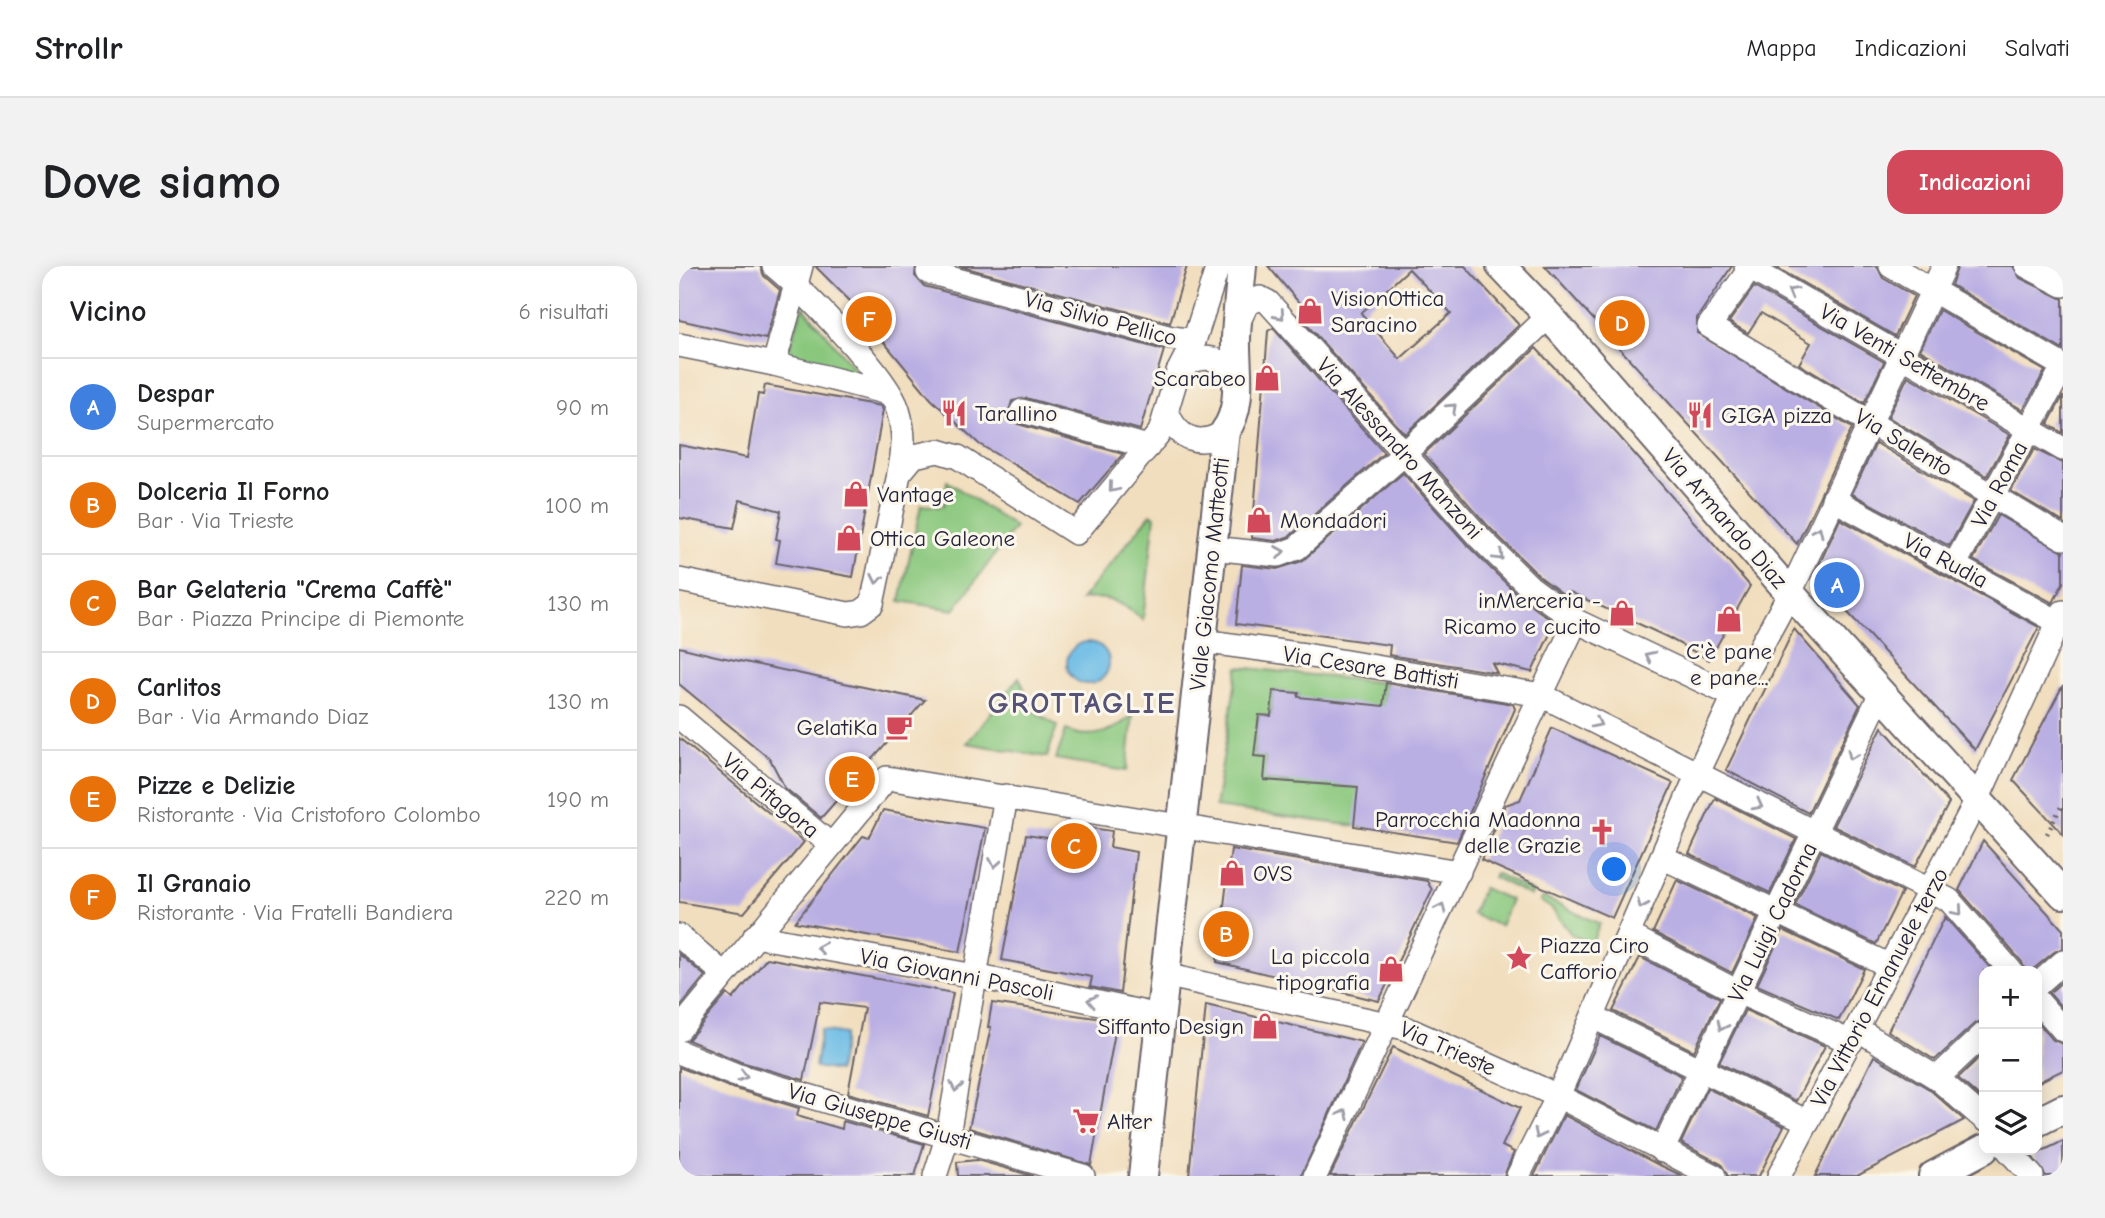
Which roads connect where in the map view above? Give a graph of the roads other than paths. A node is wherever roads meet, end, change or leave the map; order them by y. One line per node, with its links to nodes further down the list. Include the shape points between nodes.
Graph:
1 (774, 266): 10 (street)
2 (1218, 266): 15 (street)
3 (1242, 266): 14 (street, Viale Giacomo Matteotti)
4 (1891, 266): 12 (street)
5 (1944, 266): 12 (street)
6 (1749, 267): 17 (street, Via Venti Settembre, one-way to 6); 25 (street, Via Salento, via 1709,326)
7 (2031, 267): 11 (street)
8 (1515, 271): 13 (street, Via Armando Diaz)
9 (929, 272): 15 (street, Via Silvio Pellico)
10 (798, 275): 18 (street); 22 (street)
11 (2063, 285)
12 (1932, 290): 17 (street); 19 (street)
13 (1549, 316): 30 (street, one-way to 13); 38 (street, Via Armando Diaz)
14 (1236, 328): 21 (street, Viale Giacomo Matteotti); 30 (street, Via Alessandro Manzoni, one-way to 30, via 1247,304 1260,298 1268,302)
15 (1193, 341): 20 (street)
16 (679, 345): 18 (street)
17 (1901, 356): 25 (street); 26 (street, Via Venti Settembre)
18 (775, 364): 22 (street)
19 (2063, 367): 26 (street, Via Roma)
20 (1178, 372): 21 (street, via 1193,360 1210,358 1227,365); 24 (street)
21 (1237, 383): 27 (street, Viale Giacomo Matteotti, via 1233,416)
22 (888, 393): 31 (street, via 897,407 906,445)
23 (1022, 411): 28 (street)
24 (1168, 413): 27 (street, via 1176,430 1191,439 1206,440); 28 (street)
25 (1871, 422): 32 (street, Via Salento); 33 (street)
26 (2029, 428): 29 (street, Via Venti Settembre); 32 (street, Via Roma)
27 (1225, 431): 35 (street, Viale Giacomo Matteotti)
28 (1147, 447): 31 (street, one-way to 31, via 1076,533 958,457 937,451 914,456)
29 (2063, 449)
30 (1405, 453): 35 (street, one-way to 30, via 1278,555 1297,548); 40 (street, Via Alessandro Manzoni, one-way to 40, via 1479,537 1530,586)
31 (899, 474): 37 (street, one-way to 37, via 872,604 861,612 848,614)
32 (1994, 495): 34 (street, Via Salento); 36 (street, Via Roma)
33 (1833, 499): 36 (street, Via Rudia); 38 (street, one-way to 33)
34 (2063, 538)
35 (1212, 548): 41 (street, Viale Giacomo Matteotti)
36 (1955, 564): 39 (street, Via Rudia)
37 (679, 580)
38 (1790, 593): 42 (street, Via Armando Diaz); 44 (street)
39 (2061, 617): 48 (street, Via Vittorio Emanuele terzo)
40 (1576, 621): 43 (street); 44 (street, Via Alessandro Manzoni, one-way to 40)
41 (1201, 641): 43 (street, Via Cesare Battisti); 49 (street, Viale Giacomo Matteotti)
42 (1881, 693): 48 (street, Via Armando Diaz); 50 (street, Via Luigi Cadorna, one-way to 50)
43 (1541, 695): 46 (street, Via Cesare Battisti, one-way to 46); 53 (street)
44 (1734, 696): 46 (street)
45 (679, 717): 51 (street, Via Pitagora)
46 (1698, 773): 50 (street, Via Cesare Battisti, one-way to 50); 52 (street)
47 (1006, 796): 49 (street); 51 (street, via 887,778); 65 (street, one-way to 65)
48 (1978, 798): 54 (street, Via Vittorio Emanuele terzo); 55 (street, Via Armando Diaz)
49 (1181, 824): 53 (street); 64 (street, Viale Giacomo Matteotti)
50 (1814, 834): 54 (street, Via Cesare Battisti); 56 (street, Via Luigi Cadorna)
51 (831, 845): 59 (street)
52 (1662, 857): 56 (street); 57 (street, one-way to 57)
53 (1459, 872): 71 (street, one-way to 53)
54 (1930, 890): 61 (street, Via Vittorio Emanuele terzo); 62 (street, Via Cesare Battisti, one-way to 62, via 1949,900)
55 (2063, 894)
56 (1776, 913): 61 (street); 67 (street, Via Luigi Cadorna)
57 (1629, 935): 67 (street); 70 (street)
58 (679, 936): 63 (street)
59 (755, 936): 63 (street); 65 (street, Via Giovanni Pascoli, one-way to 59)
60 (2063, 962): 66 (street)
61 (1890, 966): 74 (street, Via Vittorio Emanuele terzo)
62 (2007, 966)
63 (724, 974): 72 (street)
64 (1164, 975): 69 (street, Viale Giacomo Matteotti); 71 (street, Via Trieste)
65 (975, 976): 69 (street, Via Giovanni Pascoli, one-way to 65); 84 (street, one-way to 84)
66 (2042, 981)
67 (1738, 992): 74 (street); 77 (street, Via Luigi Cadorna, one-way to 77)
68 (2042, 1006): 73 (street)
69 (1159, 1016): 90 (street, Viale Giacomo Matteotti)
70 (1593, 1017): 77 (street); 79 (street)
71 (1388, 1022): 79 (street, Via Trieste); 91 (street, one-way to 71)
72 (679, 1030)
73 (2063, 1030)
74 (1855, 1036): 78 (street); 83 (street, Via Vittorio Emanuele terzo)
75 (1979, 1039): 78 (street)
76 (679, 1052): 84 (street, Via Giuseppe Giusti, one-way to 84, via 736,1075)
77 (1701, 1069): 83 (street); 85 (street, Via Luigi Cadorna)
78 (1937, 1078): 81 (street)
79 (1558, 1096): 85 (street, Via Trieste); 92 (street, one-way to 92)
80 (2063, 1109): 82 (street)
81 (1979, 1115)
82 (2042, 1120)
83 (1808, 1122): 94 (street, Via Vittorio Emanuele terzo)
84 (948, 1135): 88 (street); 89 (street, Via Giuseppe Giusti)
85 (1662, 1151): 93 (street, Via Trieste)
86 (1979, 1152): 95 (street)
87 (2013, 1155): 96 (street)
88 (935, 1176)
89 (1083, 1176)
90 (1143, 1176)
91 (1315, 1176)
92 (1518, 1176)
93 (1714, 1176)
94 (1779, 1176)
95 (1933, 1176)
96 (2032, 1176)

